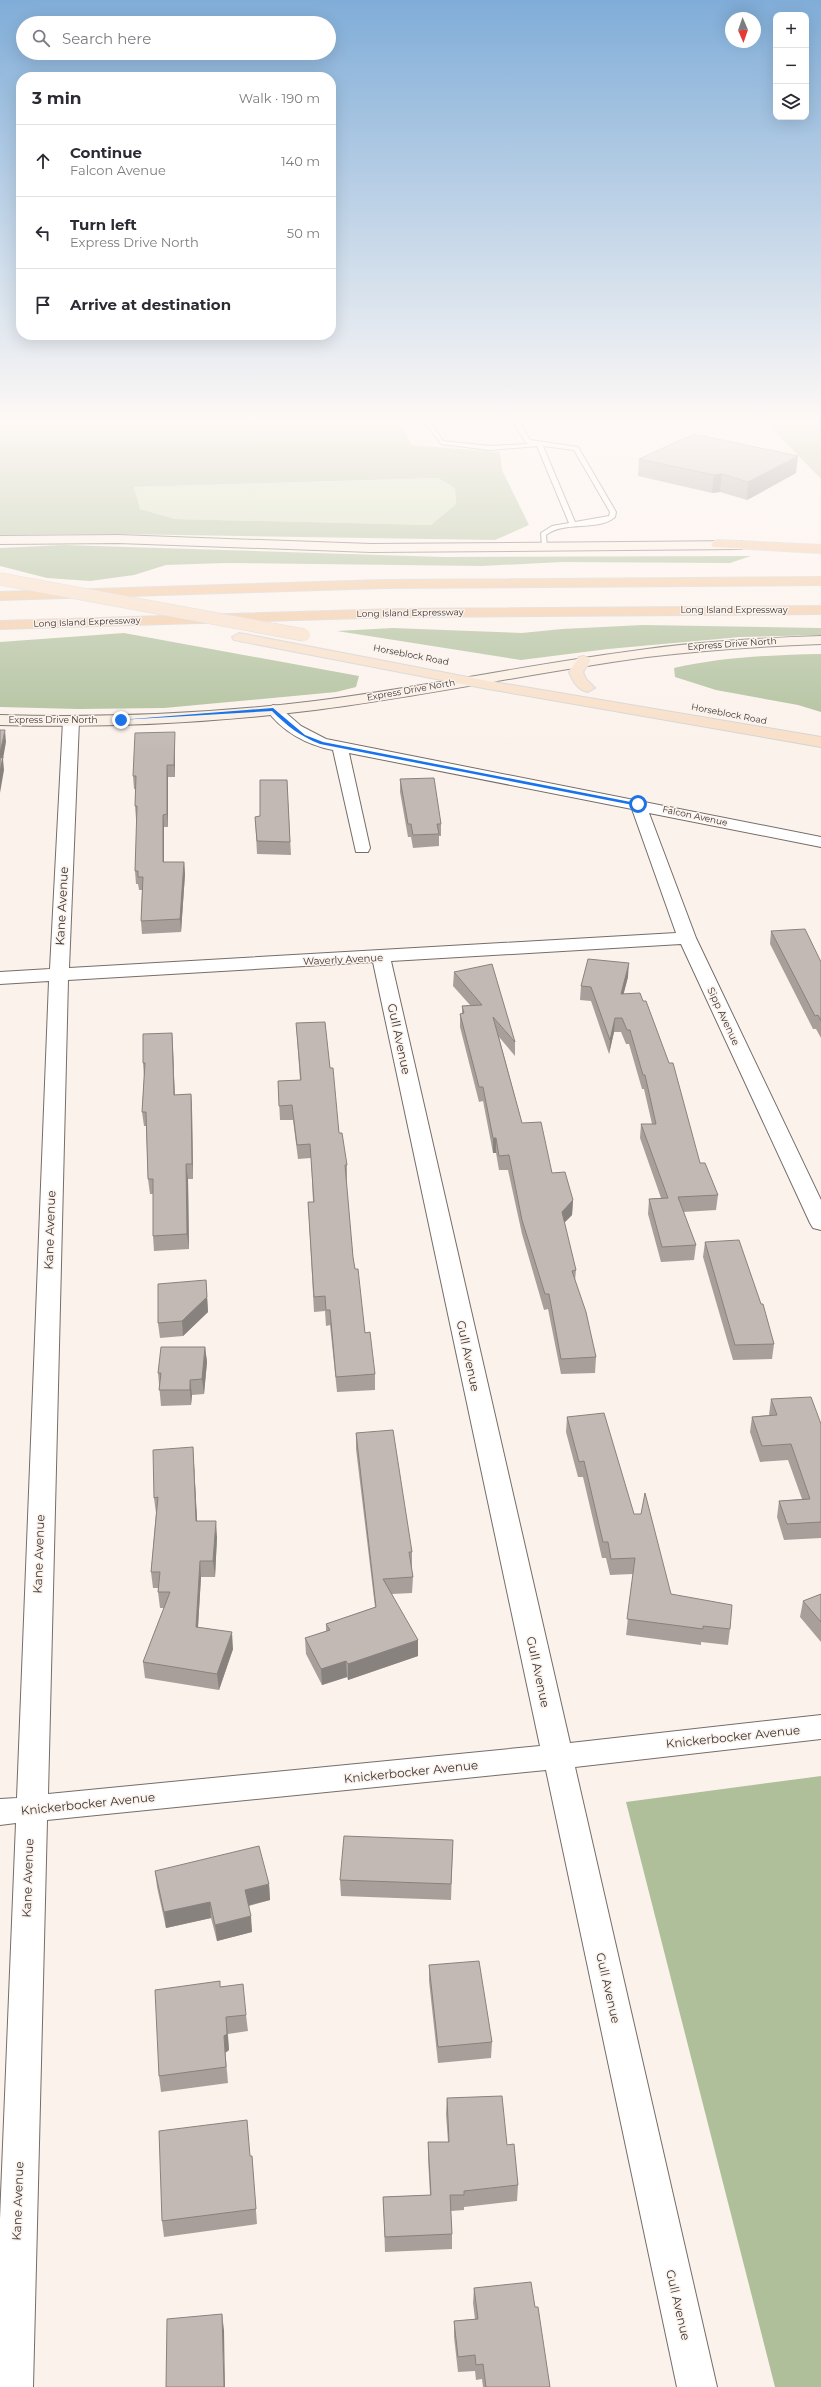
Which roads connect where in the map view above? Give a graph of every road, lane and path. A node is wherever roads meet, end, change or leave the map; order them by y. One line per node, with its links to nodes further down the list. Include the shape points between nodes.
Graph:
1 (549, 529): 5 (lane, via 543,534)
2 (0, 540): 5 (main road, via 118,539 371,548)
3 (717, 544): 4 (main road); 5 (main road); 6 (highway)
4 (821, 545)
5 (544, 546)
6 (821, 549)
7 (0, 579): 15 (main road, bridge)
8 (821, 581): 10 (highway, via 399,584)
9 (0, 592): 13 (main road)
10 (0, 596)
11 (821, 610): 12 (highway, Long Island Expressway, via 397,613)
12 (0, 625)
13 (208, 631)
14 (224, 634): 18 (main road, Horseblock Road)
15 (319, 638)
16 (821, 640): 17 (main road, Express Drive North, via 683,648)
17 (584, 660): 19 (main road, Express Drive North); 20 (main road, via 576,672 580,681)
18 (470, 673): 19 (main road, Express Drive North); 21 (main road, Express Drive North, via 359,699); 25 (main road, Horseblock Road)
19 (508, 673): 20 (main road, Horseblock Road)
20 (588, 688): 24 (main road, Horseblock Road)
21 (273, 709): 23 (main road, Express Drive North, via 175,717); 26 (street, Falcon Avenue, via 291,728 304,736)
22 (0, 720): 23 (main road, Express Drive North)
23 (72, 721): 32 (street, Kane Avenue)
24 (821, 732)
25 (821, 742)
26 (340, 746): 27 (street, Falcon Avenue); 29 (street)
27 (638, 804): 28 (street, Falcon Avenue); 30 (street, Sipp Avenue)
28 (821, 842)
29 (362, 848)
30 (687, 938): 31 (street, Waverly Avenue); 34 (street, Sipp Avenue)
31 (381, 957): 32 (street, Waverly Avenue); 36 (street, Gull Avenue)
32 (58, 975): 33 (street, Waverly Avenue); 37 (street, Kane Avenue)
33 (0, 978)
34 (821, 1222)
35 (821, 1727): 36 (street, Knickerbocker Avenue)
36 (556, 1757): 37 (street, Knickerbocker Avenue); 40 (street, Gull Avenue)
37 (30, 1809): 38 (street, Knickerbocker Avenue); 39 (street, Kane Avenue)
38 (0, 1812)
39 (13, 2387)
40 (697, 2387)

